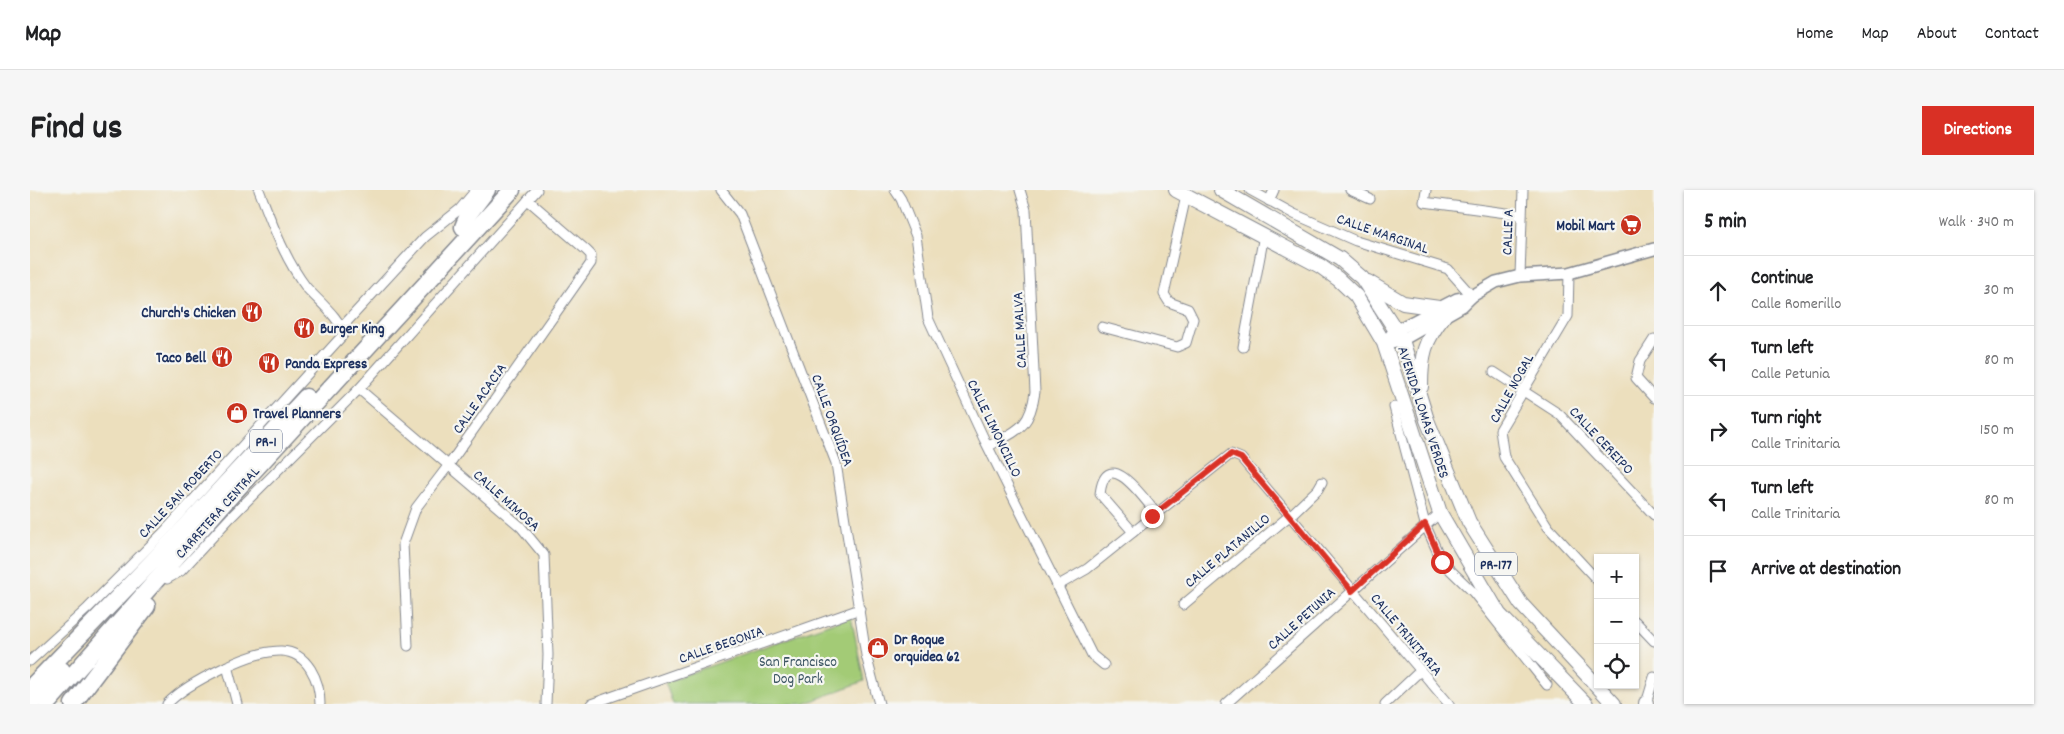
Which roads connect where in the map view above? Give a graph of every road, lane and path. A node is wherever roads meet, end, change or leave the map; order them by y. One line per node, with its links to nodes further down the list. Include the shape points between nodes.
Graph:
1 (259, 190): 30 (street, via 293,267)
2 (476, 190): 30 (street, CALLE SAN ROBERTO, via 460,209 425,237)
3 (487, 190): 21 (highway)
4 (497, 190): 21 (highway, CARRETERA CENTRAL / PR-1)
5 (512, 190): 44 (highway, CARRETERA CENTRAL / PR-1)
6 (537, 190): 18 (street)
7 (721, 190): 56 (street, CALLE ORQUÍDEA, via 740,214 836,463)
8 (895, 190): 41 (street, CALLE LIMONCILLO, via 916,236 928,318)
9 (1020, 190): 41 (street, CALLE MALVA, via 1026,210 1036,392 1033,409 1022,428)
10 (1221, 190): 26 (main road, AVENIDA LOMAS VERDES / PR-177, via 1340,260)
11 (1250, 190): 19 (street, CALLE MARGINAL)
12 (1274, 190): 19 (street)
13 (1350, 190): 17 (street)
14 (1426, 190): 20 (street, via 1424,202)
15 (1523, 190): 20 (street, CALLE A)
16 (1181, 193): 22 (main road, AVENIDA LOMAS VERDES / PR-177); 29 (street, via 1164,294 1169,302 1188,309 1193,319 1186,343 1177,347)
17 (1370, 199)
18 (528, 200): 36 (street); 42 (street, CALLE ACACIA, via 586,250 591,255 591,263)
19 (1270, 201): 27 (street, CALLE MARGINAL, via 1356,241 1448,269)
20 (1521, 215): 25 (street, CALLE A)
21 (463, 227): 66 (highway, CARRETERA CENTRAL / PR-1, via 173,540)
22 (1264, 235): 33 (main road, AVENIDA LOMAS VERDES / PR-177, via 1338,279 1356,296); 34 (street)
23 (1654, 249): 24 (street)
24 (1569, 273): 25 (street); 37 (street, CALLE NOGAL, via 1568,316)
25 (1520, 276): 27 (street, via 1496,282)
26 (1362, 278): 28 (main road, via 1403,302); 31 (main road, AVENIDA LOMAS VERDES / PR-177)
27 (1472, 296): 28 (street, via 1457,299)
28 (1441, 312): 31 (street); 38 (main road, via 1423,349)
29 (1102, 327)
30 (342, 331): 60 (street, CALLE SAN ROBERTO, via 164,532)
31 (1399, 335): 33 (street); 38 (main road, AVENIDA LOMAS VERDES / PR-177)
32 (1654, 339): 39 (street, via 1640,361 1636,378)
33 (1384, 342): 46 (main road, AVENIDA LOMAS VERDES / PR-177)
34 (1243, 347)
35 (1494, 372): 37 (street, CALLE CEREIPO)
36 (359, 389): 42 (street, CALLE MIMOSA); 52 (street, via 181,571)
37 (1524, 390): 47 (street, CALLE CEREIPO, via 1559,414); 51 (street, CALLE NOGAL, via 1500,430 1504,457 1548,527)
38 (1420, 397): 80 (main road, AVENIDA LOMAS VERDES / PR-177, via 1469,522 1521,604)
39 (1654, 398)
40 (1394, 407): 49 (street)
41 (989, 446): 53 (street, CALLE LIMONCILLO)
42 (448, 466): 59 (street, CALLE ACACIA, via 416,508 402,544); 73 (street, CALLE MIMOSA, via 521,527 544,555 548,655)
43 (1322, 482): 48 (street, CALLE PLATANILLO)
44 (226, 502): 52 (highway, via 226,510); 67 (highway, via 211,508); 68 (highway, CARRETERA CENTRAL / PR-1)
45 (1156, 513): 48 (street, CALLE TRINITARIA, via 1231,454 1241,458); 50 (street, CALLE TRINITARIA); 50 (street, via 1128,480 1116,473 1106,474 1100,494)
46 (1440, 513): 49 (street, CALLE PETUNIA); 79 (main road, AVENIDA LOMAS VERDES / PR-177, via 1499,614)
47 (1654, 515)
48 (1288, 516): 54 (street, CALLE TRINITARIA); 55 (street, CALLE PLATANILLO)
49 (1425, 524): 54 (street, CALLE PETUNIA); 65 (street, via 1442,562 1473,592)
50 (1133, 532): 53 (street, CALLE TRINITARIA, via 1087,569)
51 (1594, 577)
52 (167, 579): 69 (highway)
53 (1057, 586): 61 (street, CALLE LIMONCILLO, via 1092,655)
54 (1352, 591): 63 (street, CALLE TRINITARIA); 76 (street, CALLE PETUNIA)
55 (1183, 605)
56 (860, 609): 74 (street, CALLE BEGONIA); 75 (street, CALLE ORQUÍDEA, via 866,655)
57 (1639, 625): 58 (street)
58 (1654, 641)
59 (408, 646)
60 (30, 661)
61 (1104, 665)
62 (227, 666): 70 (street, via 178,693); 71 (street); 72 (street, via 281,651 298,655 312,668)
63 (1420, 671): 77 (street); 78 (street, CALLE TRINITARIA)
64 (1654, 676): 81 (street)
65 (1547, 685)
66 (30, 688)
67 (32, 704)
68 (47, 704)
69 (72, 704)
70 (167, 704)
71 (237, 704)
72 (320, 704)
73 (546, 704)
74 (591, 704)
75 (879, 704)
76 (1226, 704)
77 (1385, 704)
78 (1449, 704)
79 (1586, 704)
80 (1614, 704)
81 (1646, 704)

